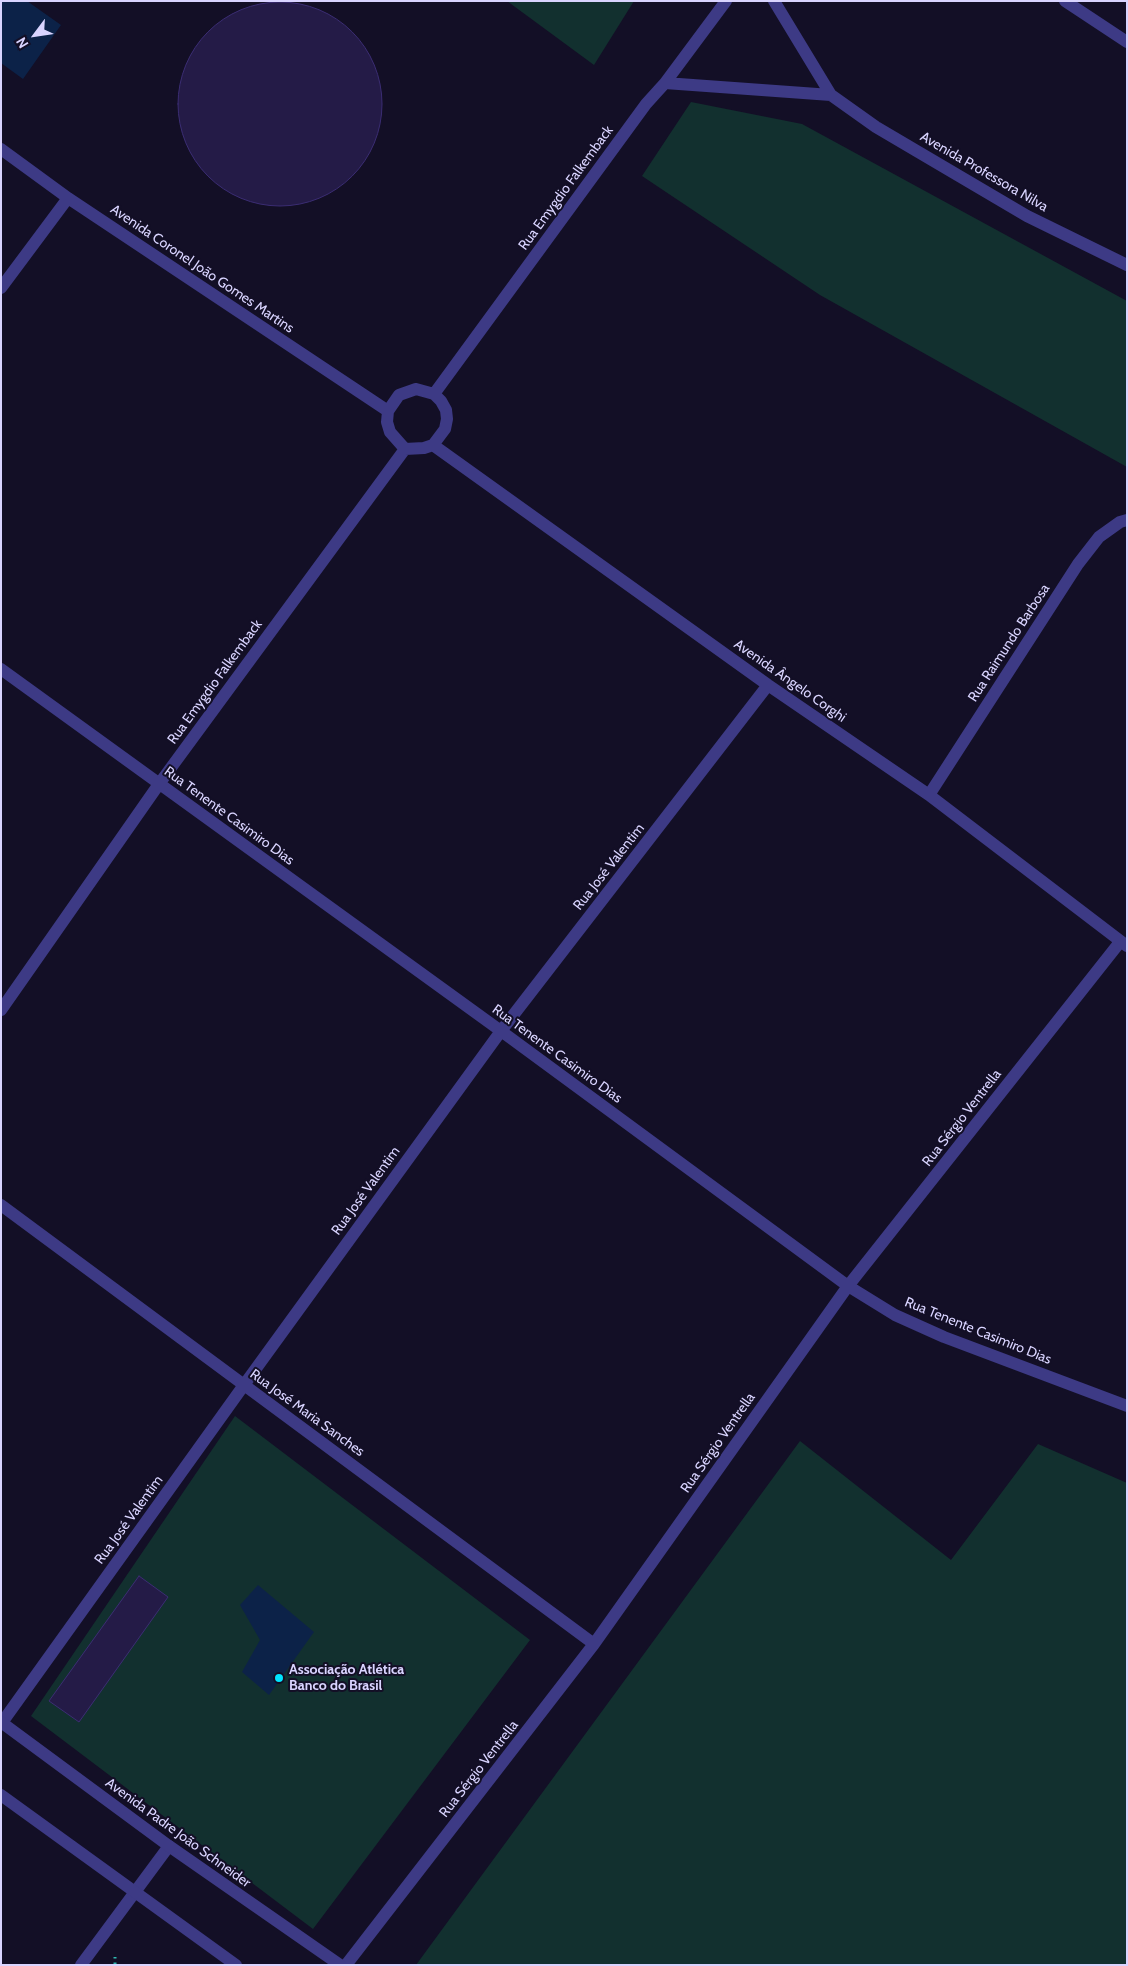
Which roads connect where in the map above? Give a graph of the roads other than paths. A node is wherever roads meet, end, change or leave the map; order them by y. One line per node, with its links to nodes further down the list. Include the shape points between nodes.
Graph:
1 (726, 1): 5 (street, Rua Emygdio Falkemback)
2 (774, 1): 6 (street, Avenida Professora Nilva)
3 (1065, 1): 4 (street)
4 (1127, 42)
5 (665, 83): 6 (street); 11 (street, Rua Emygdio Falkemback, via 646,104)
6 (831, 95): 9 (street, Avenida Professora Nilva, via 876,127 1018,211)
7 (1, 149): 8 (street, Avenida Coronel João Gomes Martins)
8 (68, 198): 10 (street); 12 (street, Avenida Coronel João Gomes Martins)
9 (1127, 265)
10 (1, 288)
11 (434, 394): 12 (street, via 416,389 407,391 398,395); 13 (street, via 446,410 447,419 445,429)
12 (388, 412): 14 (street, via 390,432)
13 (433, 445): 14 (street); 17 (street, Avenida Ângelo Corghi)
14 (405, 449): 18 (street, Rua Emygdio Falkemback)
15 (1127, 520): 19 (street, Rua Raimundo Barbosa, via 1099,537 1078,564)
16 (1, 669): 18 (street, Rua Tenente Casimiro Dias)
17 (768, 686): 19 (street, Avenida Ângelo Corghi); 22 (street, Rua José Valentim)
18 (159, 784): 21 (street, Rua Emygdio Falkemback); 22 (street, Rua Tenente Casimiro Dias)
19 (929, 795): 20 (street, Avenida Ângelo Corghi)
20 (1124, 944): 24 (street, Rua Sérgio Ventrella)
21 (1, 1010)
22 (501, 1031): 24 (street, Rua Tenente Casimiro Dias); 25 (street, Rua José Valentim)
23 (1, 1205): 25 (street, Rua José Maria Sanches)
24 (848, 1286): 26 (street, Rua Tenente Casimiro Dias, via 895,1315 944,1337); 27 (street, Rua Sérgio Ventrella)
25 (244, 1385): 27 (street, Rua José Maria Sanches); 28 (street, Rua José Valentim)
26 (1127, 1406)
27 (594, 1644): 35 (street, Rua Sérgio Ventrella)
28 (2, 1723): 30 (street, Avenida Padre João Schneider)
29 (1, 1795): 31 (street)
30 (169, 1846): 31 (street); 34 (street, Avenida Padre João Schneider)
31 (134, 1892): 32 (street); 33 (street)
32 (81, 1965)
33 (236, 1965)
34 (340, 1965)
35 (346, 1965)

